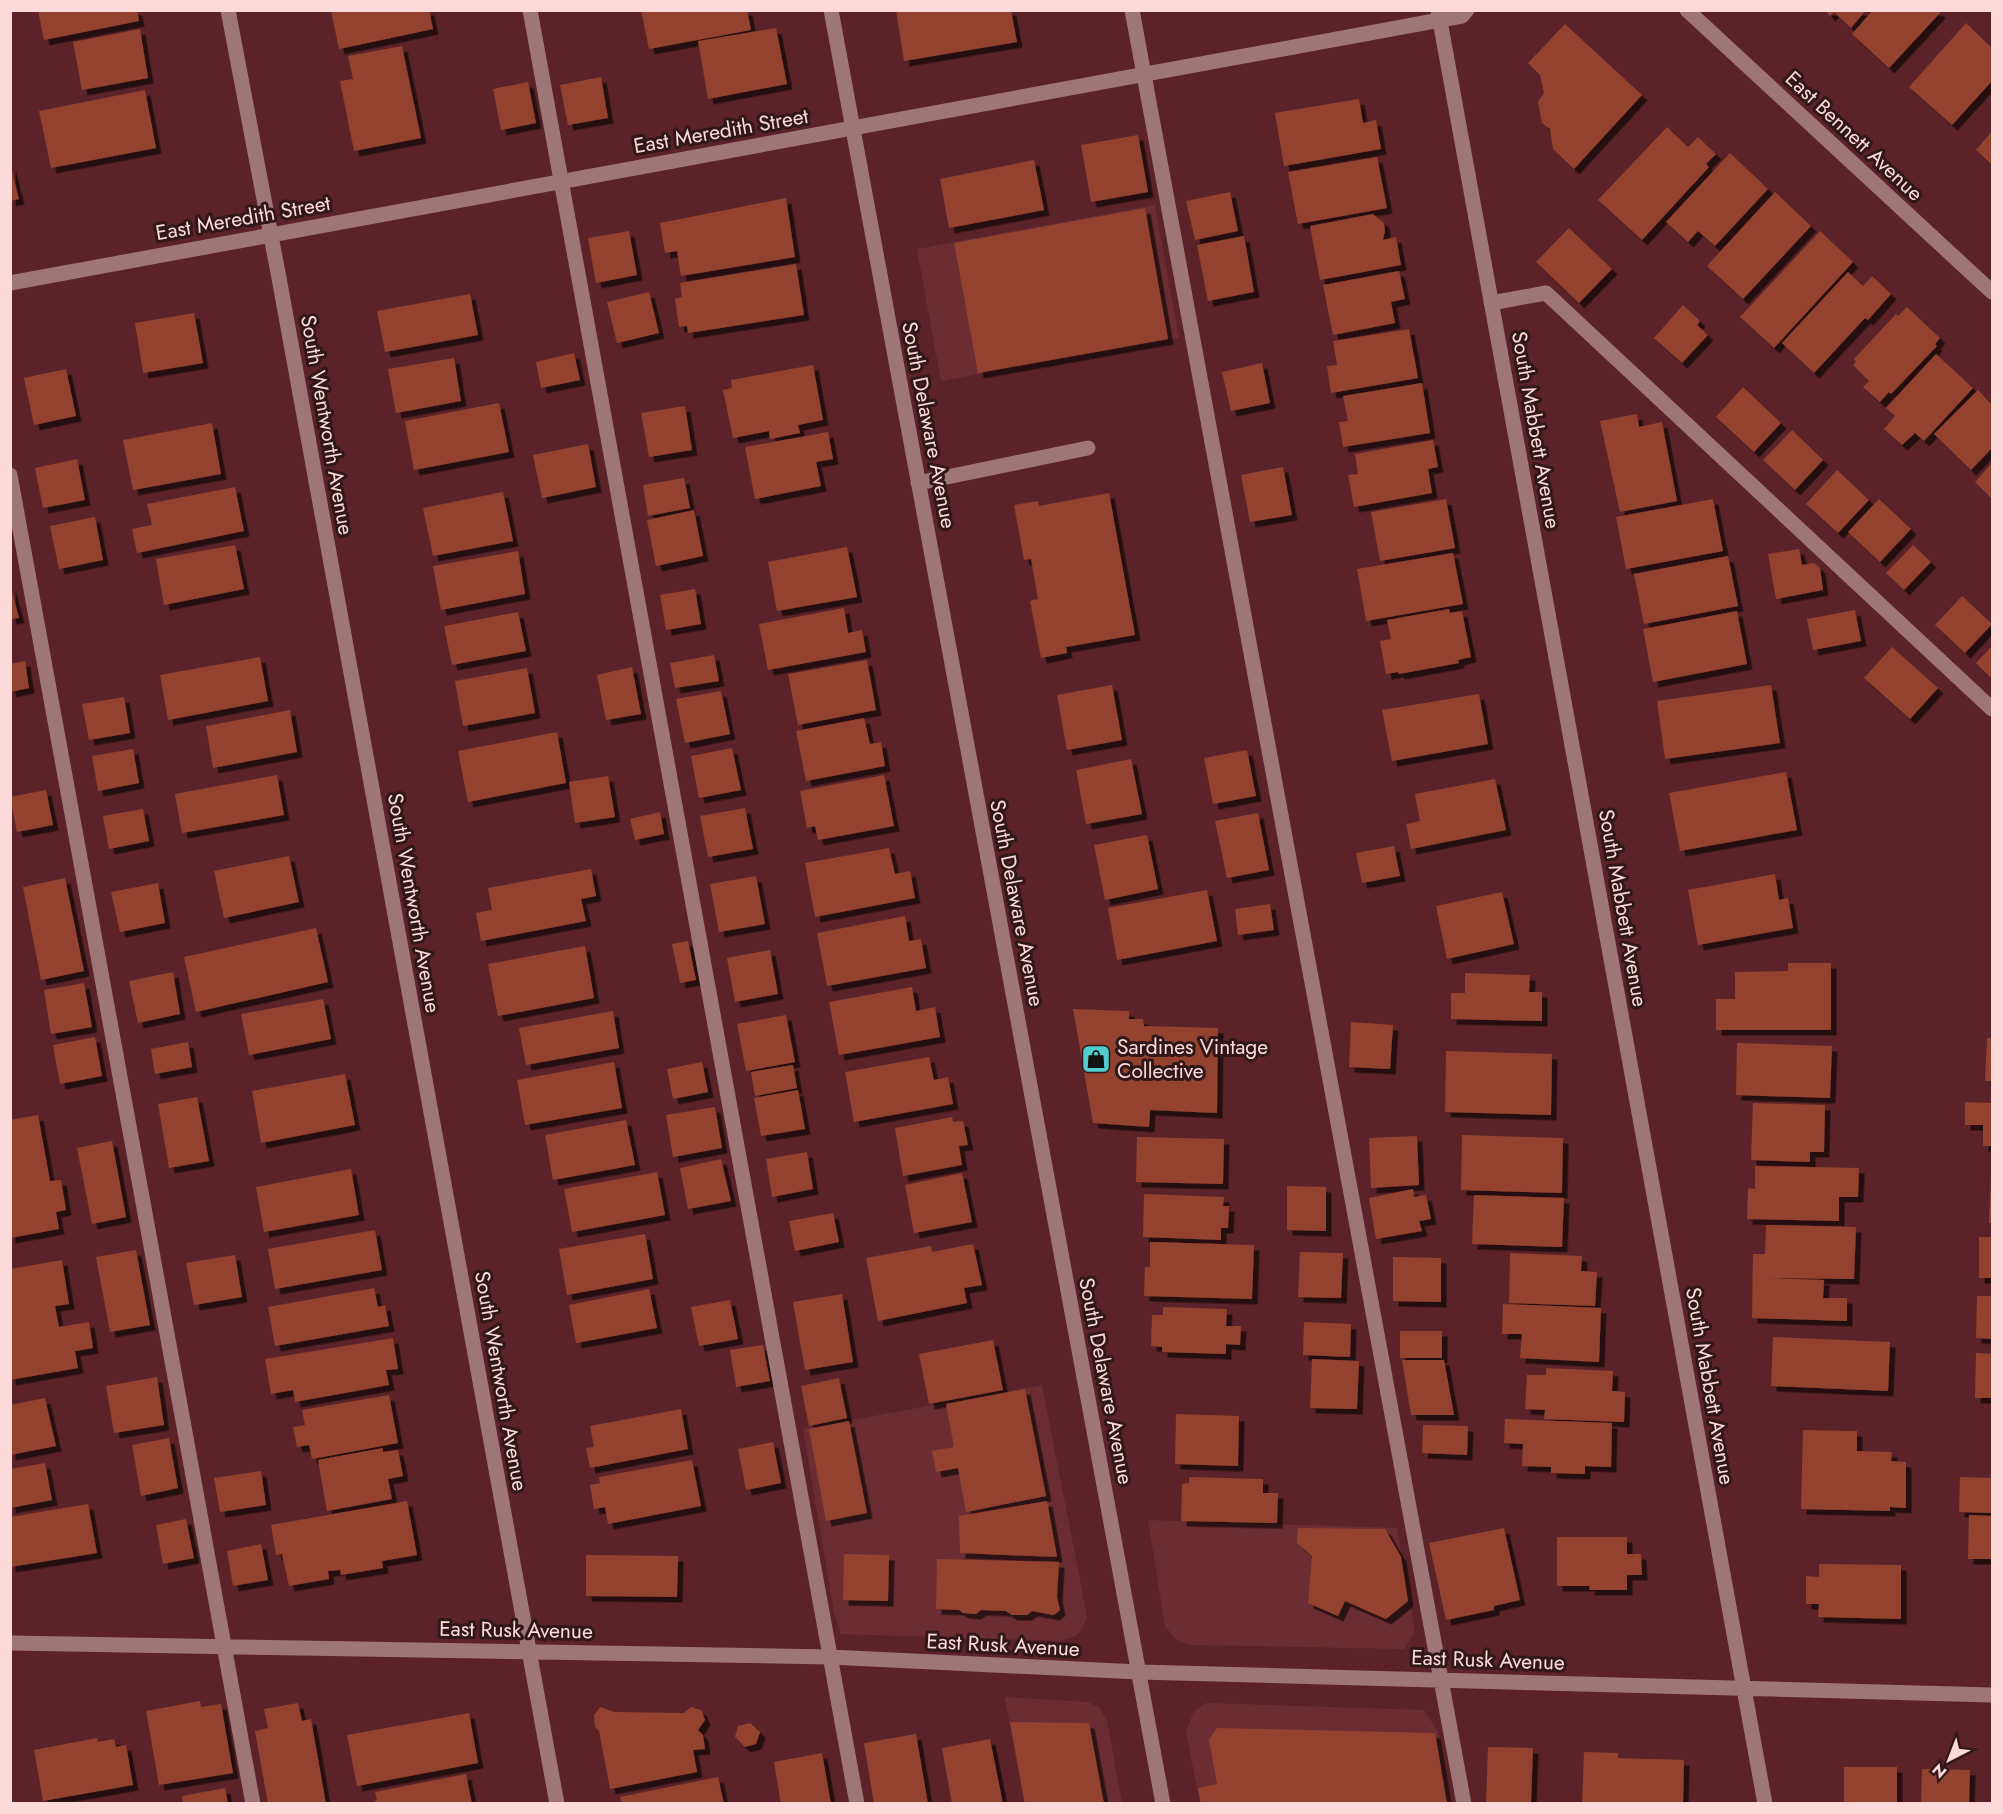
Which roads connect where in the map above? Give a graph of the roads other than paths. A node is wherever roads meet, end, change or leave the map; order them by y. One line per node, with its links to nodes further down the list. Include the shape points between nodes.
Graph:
1 (228, 10): 11 (street, South Wentworth Avenue)
2 (530, 10): 10 (street)
3 (831, 10): 9 (street, South Delaware Avenue)
4 (1132, 10): 8 (street)
5 (1467, 10): 7 (street, via 1462,16)
6 (1687, 10): 13 (street, East Bennett Avenue)
7 (1439, 15): 8 (street, East Meredith Street); 14 (street, South Mabbett Avenue)
8 (1144, 75): 9 (street, East Meredith Street); 24 (street)
9 (852, 128): 10 (street, East Meredith Street); 17 (street, South Delaware Avenue)
10 (561, 182): 11 (street, East Meredith Street); 22 (street)
11 (271, 234): 12 (street, East Meredith Street); 21 (street, South Wentworth Avenue)
12 (10, 283)
13 (1992, 292)
14 (1491, 303): 18 (street, via 1546,293); 25 (street, South Mabbett Avenue)
15 (1088, 448): 17 (street)
16 (10, 475): 20 (street)
17 (918, 483): 23 (street, South Delaware Avenue)
18 (1992, 709)
19 (10, 1643): 20 (street, East Rusk Avenue)
20 (224, 1645): 21 (street, East Rusk Avenue); 27 (street)
21 (528, 1652): 22 (street, East Rusk Avenue); 28 (street, South Wentworth Avenue)
22 (830, 1657): 23 (street, East Rusk Avenue); 29 (street)
23 (1139, 1672): 24 (street, East Rusk Avenue); 30 (street, South Delaware Avenue)
24 (1441, 1679): 25 (street, East Rusk Avenue); 31 (street)
25 (1744, 1688): 26 (street, East Rusk Avenue); 32 (street, South Mabbett Avenue)
26 (1992, 1695)
27 (253, 1803)
28 (557, 1803)
29 (857, 1803)
30 (1163, 1803)
31 (1464, 1803)
32 (1765, 1803)

